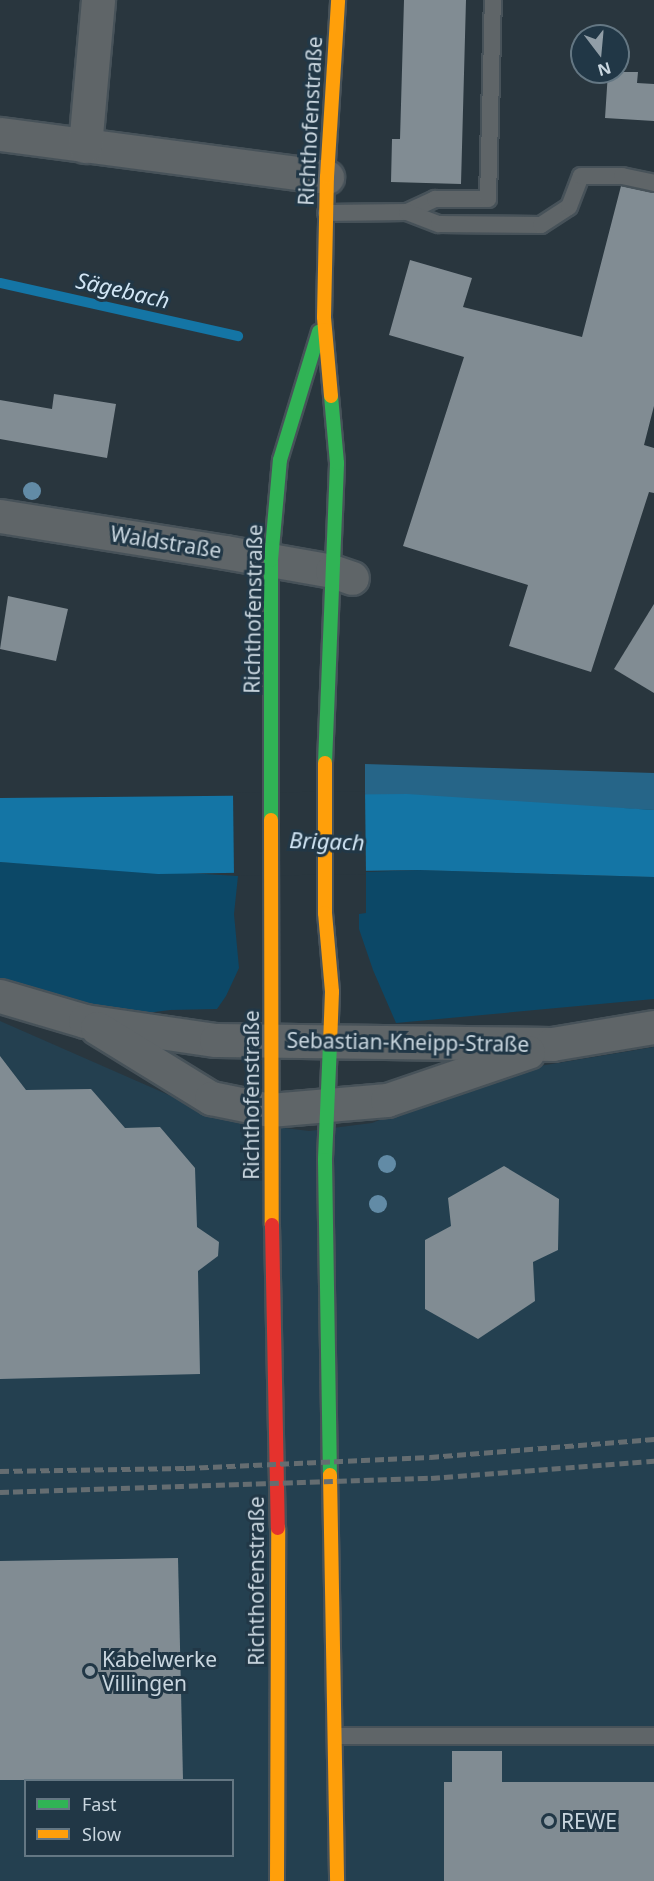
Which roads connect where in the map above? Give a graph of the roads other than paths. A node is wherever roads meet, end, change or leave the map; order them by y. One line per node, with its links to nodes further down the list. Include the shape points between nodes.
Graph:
1 (98, 0): 5 (street)
2 (338, 0): 6 (street, Richthofenstraße)
3 (493, 0): 8 (lane, via 488,199 435,199)
4 (0, 134): 5 (street)
5 (85, 146): 6 (street)
6 (327, 177): 9 (street, Richthofenstraße)
7 (654, 183): 8 (lane, via 622,176 581,176 569,207 541,225 439,224)
8 (407, 212): 9 (lane)
9 (326, 213): 10 (street, Richthofenstraße)
10 (324, 316): 12 (street, Richthofenstraße, via 280,460); 13 (street, Richthofenstraße)
11 (0, 516): 12 (street, Waldstraße)
12 (272, 560): 13 (street, Waldstraße); 17 (street, Richthofenstraße)
13 (342, 574): 18 (street, Richthofenstraße, via 325,745 325,914)
14 (0, 996): 15 (street, Sebastian-Kneipp-Straße)
15 (85, 1021): 17 (street, Sebastian-Kneipp-Straße, via 216,1040); 21 (street, Sebastian-Kneipp-Straße, via 211,1098)
16 (654, 1028): 19 (street, Sebastian-Kneipp-Straße)
17 (273, 1041): 18 (street, Sebastian-Kneipp-Straße); 21 (street, Richthofenstraße)
18 (332, 1042): 19 (street, Sebastian-Kneipp-Straße); 20 (street, Richthofenstraße)
19 (552, 1044): 20 (street, Sebastian-Kneipp-Straße, via 387,1100)
20 (327, 1107): 21 (street, Sebastian-Kneipp-Straße); 22 (street, Richthofenstraße)
21 (270, 1110): 24 (street, Richthofenstraße, via 278,1492)
22 (337, 1736): 23 (lane); 25 (street, Richthofenstraße)
23 (654, 1736)
24 (277, 1881)
25 (337, 1881)

